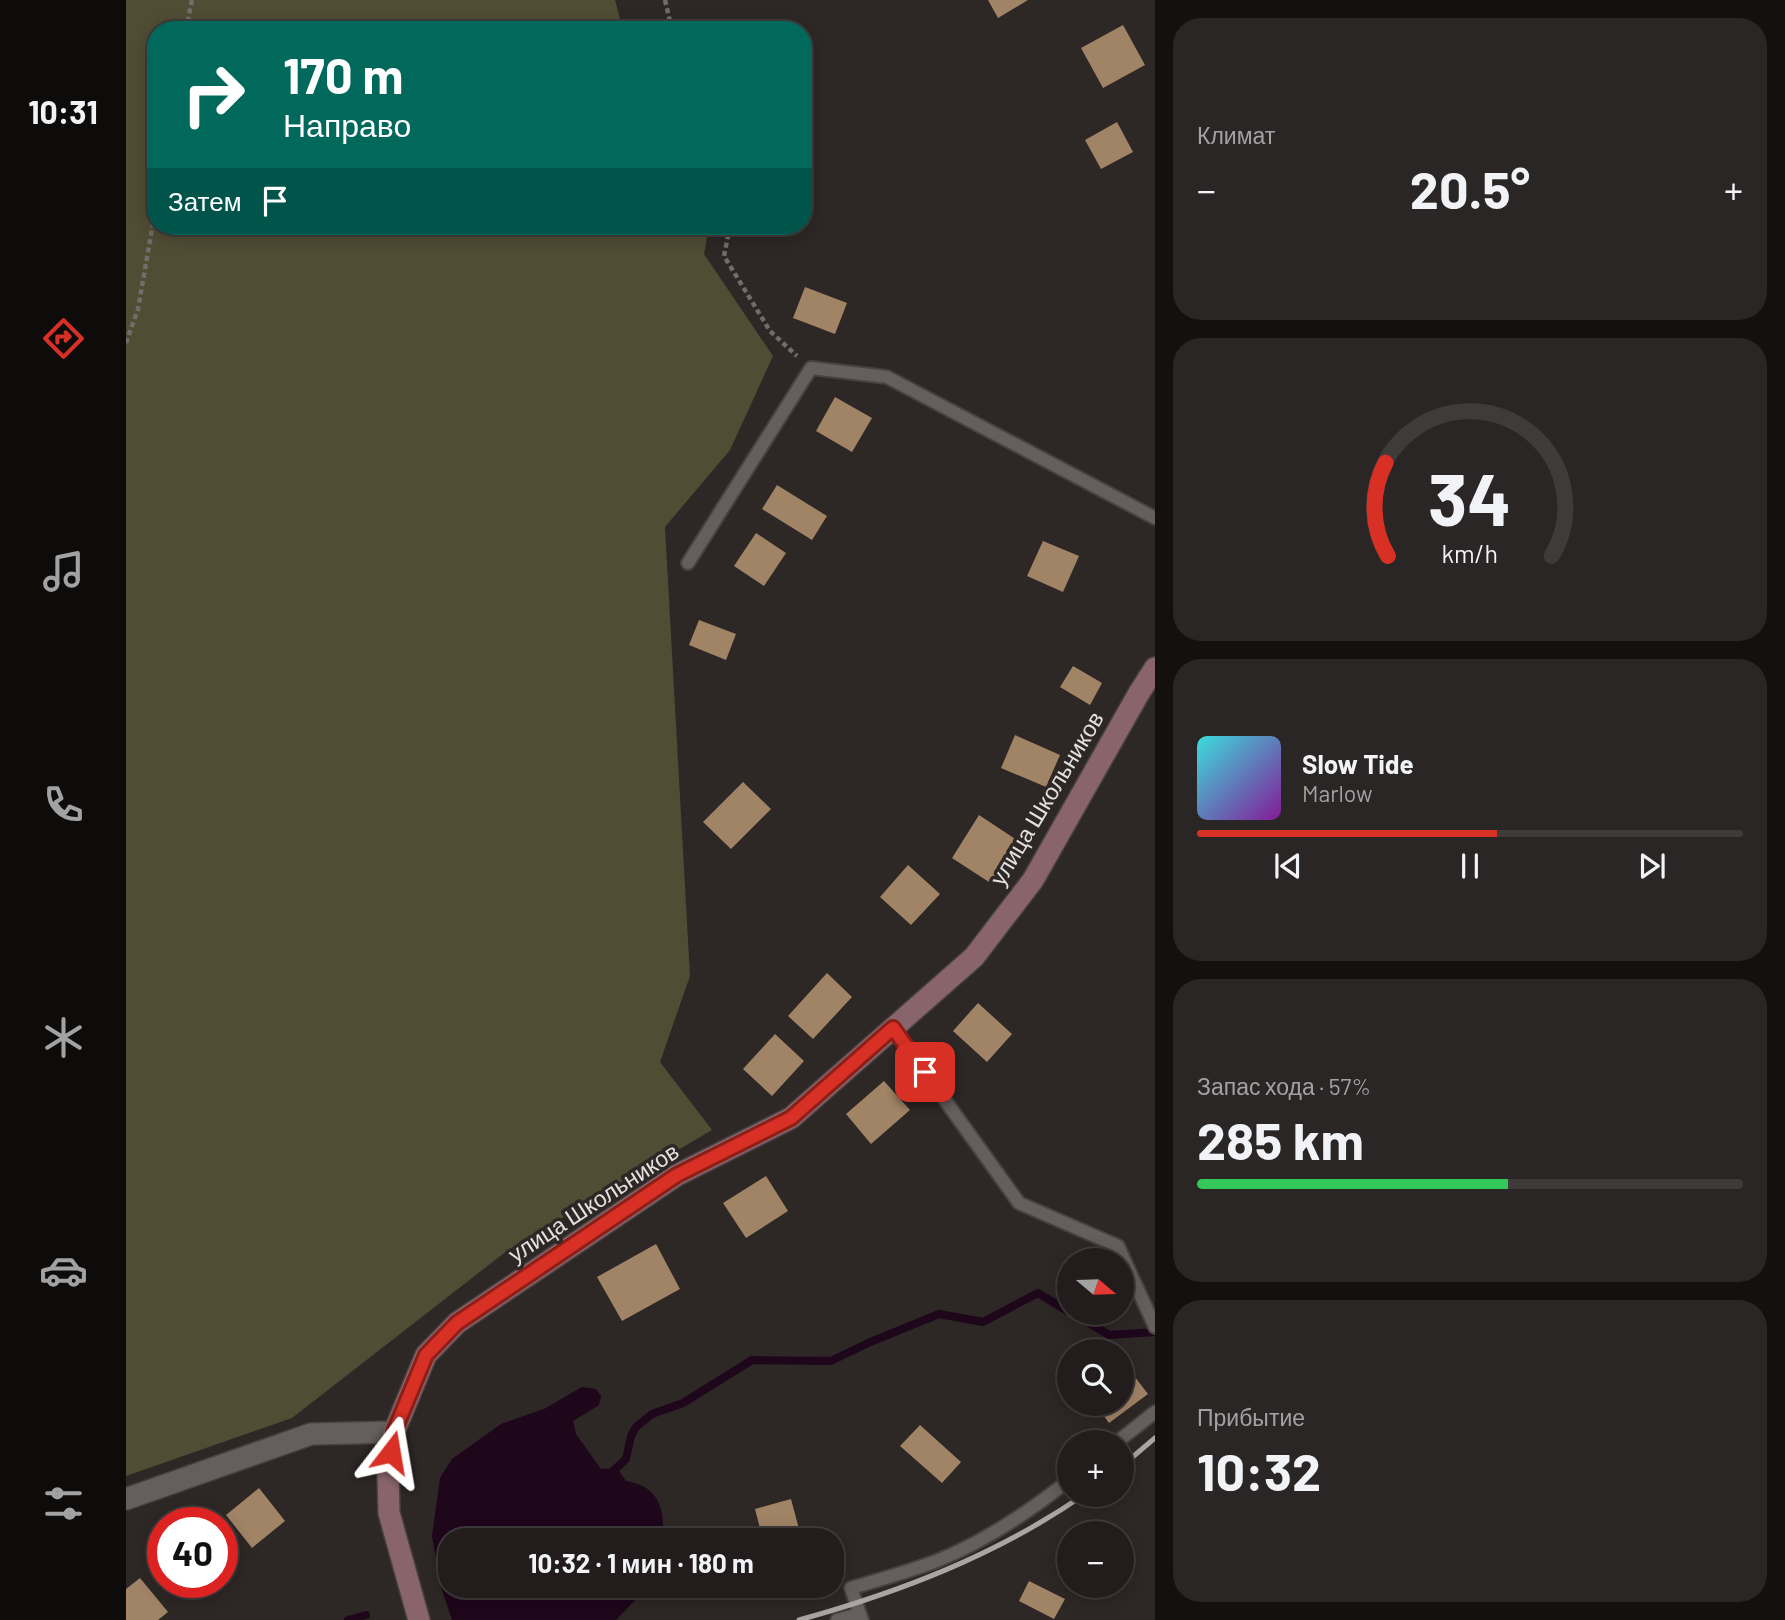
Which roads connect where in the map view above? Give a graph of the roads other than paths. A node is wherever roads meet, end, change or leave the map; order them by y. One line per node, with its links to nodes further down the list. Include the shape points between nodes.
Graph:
1 (1155, 518): 2 (lane, via 887,377 811,368)
2 (688, 563)
3 (1155, 668): 4 (street, улица Школьников, via 1033,880 974,957)
4 (893, 1028): 5 (lane, via 1019,1203 1118,1246); 8 (street, улица Школьников, via 791,1118 677,1175 457,1323 426,1355)
5 (1155, 1327)
6 (1155, 1412): 7 (lane)
7 (1132, 1430)
8 (394, 1432): 10 (street, via 311,1434); 12 (street, улица Школьников, via 388,1472 389,1513)
9 (1057, 1489): 11 (lane, via 968,1546 906,1572 851,1588)
10 (126, 1499)
11 (860, 1617): 13 (lane)
12 (419, 1620)
13 (837, 1620)

